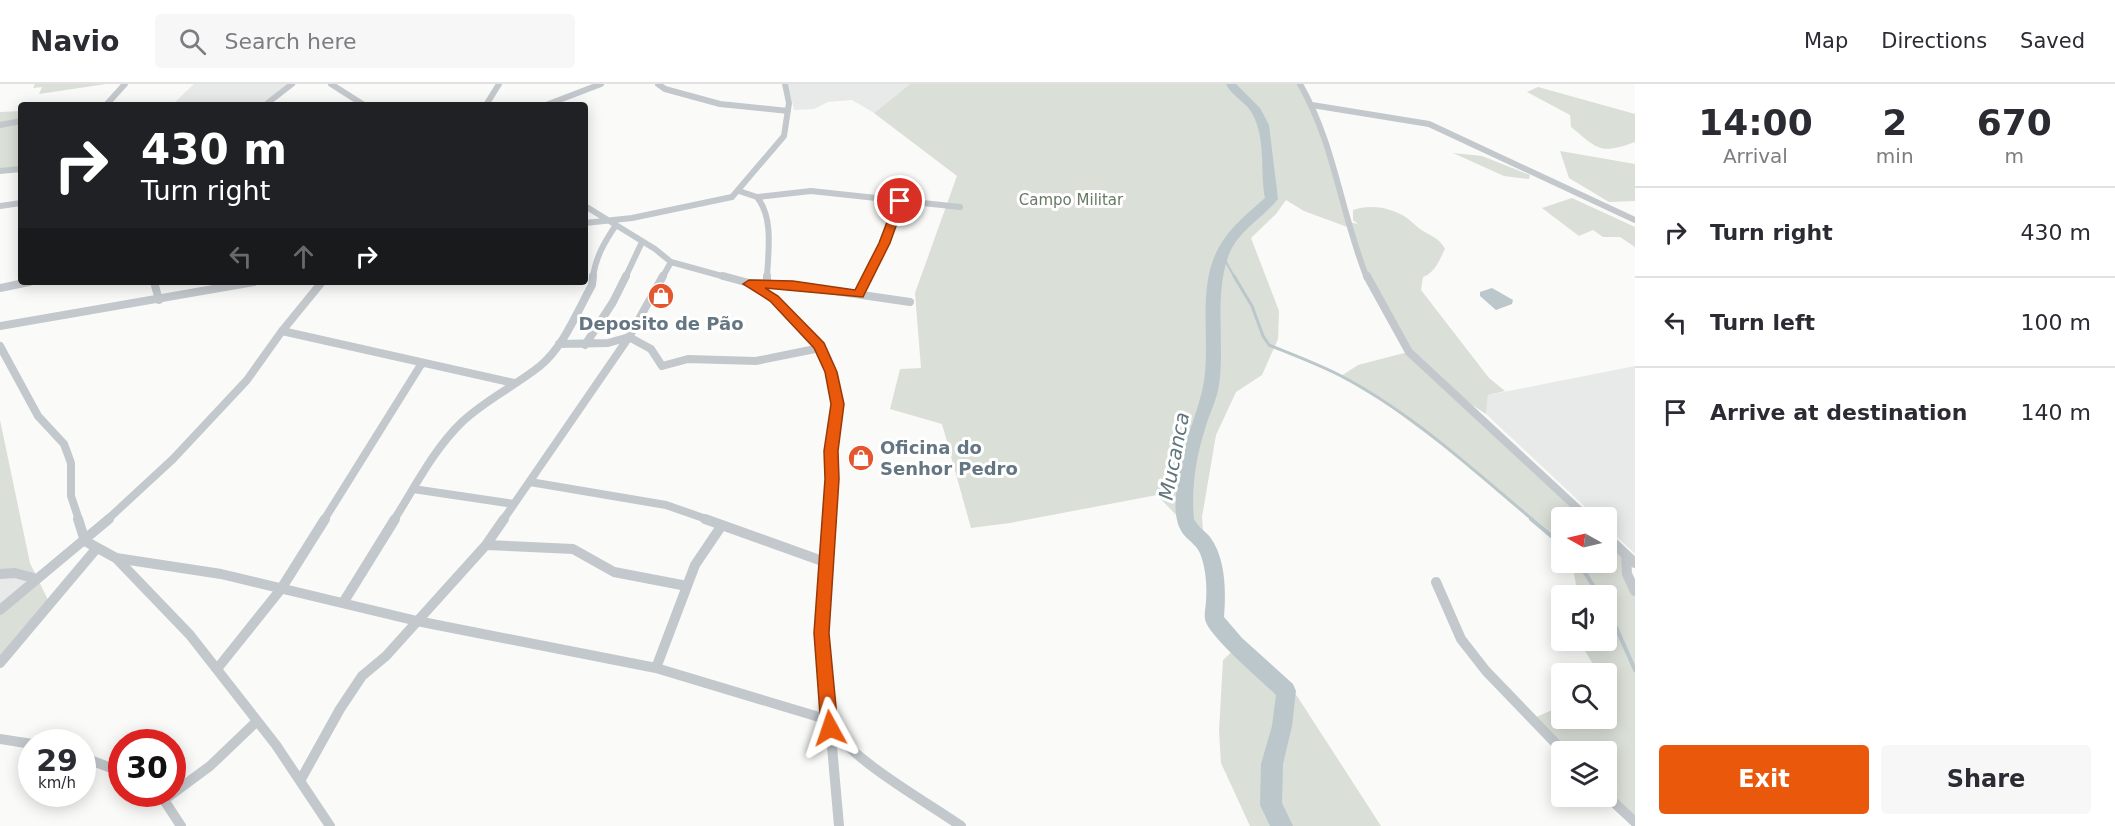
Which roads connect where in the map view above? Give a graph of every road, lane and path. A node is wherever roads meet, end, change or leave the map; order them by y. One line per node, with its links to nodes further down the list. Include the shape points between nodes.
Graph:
1 (125, 84): 9 (street)
2 (292, 84): 10 (street)
3 (331, 84): 11 (street)
4 (499, 84): 12 (street)
5 (601, 84): 13 (street)
6 (658, 84): 15 (street, via 720,104)
7 (785, 84): 15 (street)
8 (1300, 84): 14 (street)
9 (109, 102)
10 (269, 102)
11 (359, 102)
12 (488, 102)
13 (554, 102)
14 (1312, 105): 27 (street, via 1429,124); 54 (street, via 1336,168 1354,245 1370,284 1409,352)
15 (788, 111): 20 (street, via 784,136)
16 (18, 122): 17 (street)
17 (0, 125)
18 (18, 169): 19 (street)
19 (0, 171)
20 (739, 191): 21 (street); 29 (street, via 718,201)
21 (758, 197): 22 (street, via 810,191); 34 (street, via 767,224)
22 (900, 201): 25 (street); 39 (street)
23 (18, 204): 24 (street)
24 (0, 207)
25 (960, 207)
26 (588, 208): 29 (street)
27 (1635, 220)
28 (588, 223): 29 (street)
29 (612, 223): 30 (street); 45 (street, via 594,267 592,285)
30 (642, 242): 31 (street); 46 (street, via 613,302)
31 (671, 262): 33 (street); 44 (street)
32 (18, 284): 38 (street)
33 (749, 284): 34 (street); 48 (street, via 774,298)
34 (767, 284): 39 (street)
35 (155, 285): 40 (street)
36 (238, 285): 40 (street)
37 (320, 285): 43 (street)
38 (0, 288)
39 (859, 294): 41 (street)
40 (159, 300): 42 (street)
41 (910, 302)
42 (0, 326)
43 (282, 331): 49 (street); 56 (street, via 247,380 173,459)
44 (629, 337): 46 (street); 48 (street, via 651,349 662,366 688,359 756,361); 51 (street)
45 (559, 344): 46 (street); 50 (street, via 541,365)
46 (585, 345)
47 (0, 346): 56 (street, via 38,416 64,444 71,463 71,496)
48 (820, 348): 62 (street, via 831,372 838,404 831,451)
49 (422, 363): 50 (street); 68 (street)
50 (514, 383): 52 (street, via 461,423 438,449)
51 (530, 482): 53 (street); 55 (street, via 666,505)
52 (413, 489): 53 (street); 70 (street)
53 (514, 504): 57 (street)
54 (1576, 507)
55 (722, 525): 62 (street); 67 (street, via 695,565)
56 (85, 541): 59 (street); 65 (street)
57 (486, 545): 67 (street, via 573,549 614,572); 72 (street)
58 (1617, 546): 60 (street)
59 (96, 549): 61 (street); 73 (street)
60 (1626, 555): 63 (street); 69 (street)
61 (116, 558): 68 (street, via 221,574); 75 (street)
62 (825, 562): 77 (street, via 822,633)
63 (1635, 563)
64 (0, 574): 65 (street)
65 (37, 579): 71 (street)
66 (1436, 582): 79 (street, via 1461,639)
67 (687, 586): 74 (street)
68 (281, 589): 70 (street); 75 (street)
69 (1635, 591)
70 (344, 603): 72 (street)
71 (0, 610)
72 (417, 621): 74 (street); 82 (street, via 362,676)
73 (0, 663)
74 (656, 668): 77 (street)
75 (217, 669): 76 (street)
76 (257, 721): 81 (street, via 210,766); 82 (street)
77 (829, 724): 88 (street); 89 (street, via 843,743 862,758)
78 (0, 739): 80 (street)
79 (1553, 741)
80 (18, 742)
81 (186, 781)
82 (300, 781): 87 (street)
83 (1617, 805): 85 (street)
84 (167, 807): 86 (street)
85 (1635, 822)
86 (180, 826)
87 (330, 826)
88 (839, 826)
89 (961, 826)

